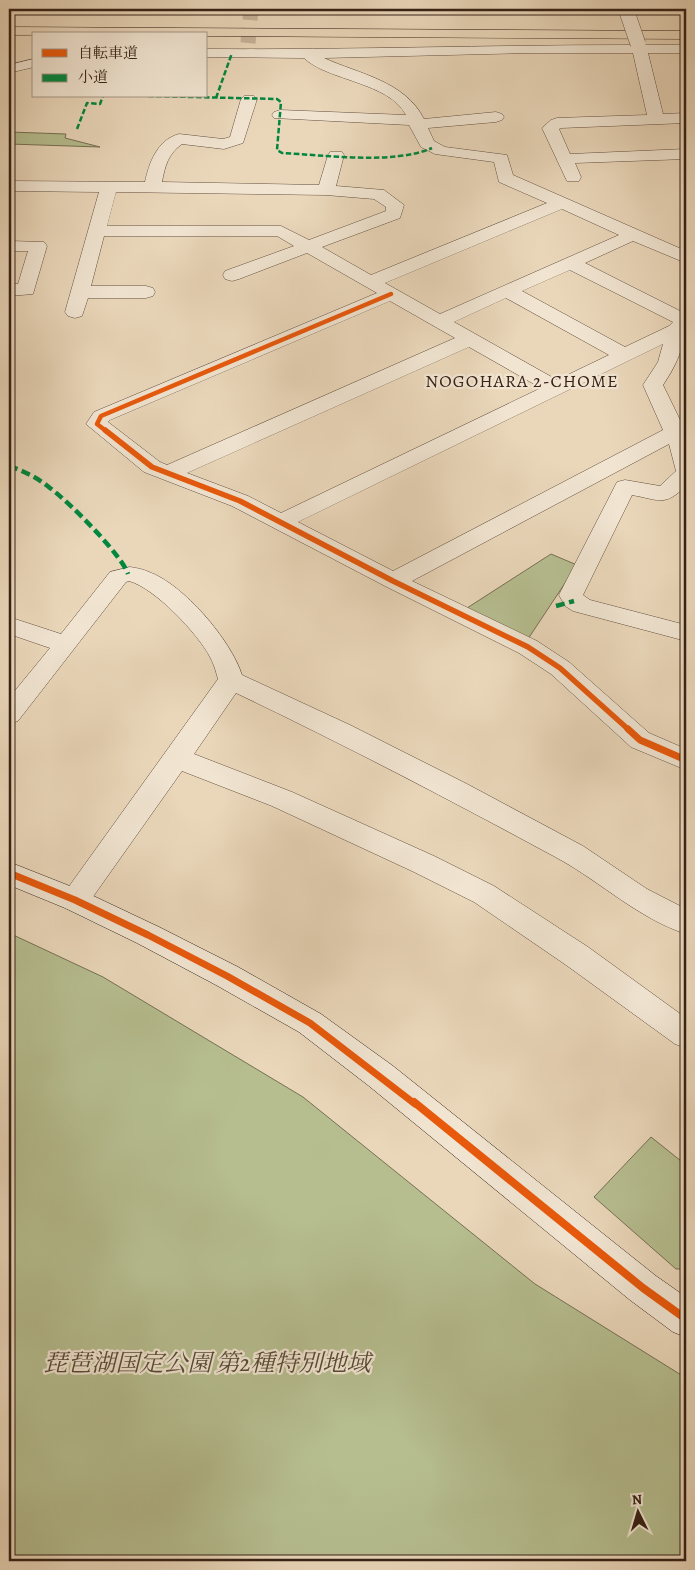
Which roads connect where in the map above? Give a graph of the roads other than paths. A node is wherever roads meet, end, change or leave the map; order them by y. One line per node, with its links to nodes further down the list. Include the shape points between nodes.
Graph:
1 (626, 9): 6 (street, bridge)
2 (9, 20): 3 (highway)
3 (686, 24)
4 (9, 30): 5 (highway)
5 (686, 35)
6 (638, 46): 7 (street); 9 (street); 16 (street)
7 (686, 49)
8 (208, 53): 9 (street, via 247,48)
9 (307, 62): 17 (street, via 311,58 390,93 408,105)
10 (32, 63): 11 (street)
11 (9, 69)
12 (249, 99): 19 (street, via 237,140 224,144)
13 (280, 116): 17 (street)
14 (496, 117): 17 (street)
15 (686, 118): 16 (street)
16 (656, 119): 22 (street, via 557,123 550,128)
17 (416, 122): 28 (street, via 432,148 501,158 504,178)
18 (199, 124): 19 (street, via 196,130)
19 (179, 139): 25 (street, via 158,160)
20 (686, 154): 22 (street)
21 (336, 155): 27 (street)
22 (564, 158): 23 (street)
23 (573, 178)
24 (9, 186): 26 (street)
25 (152, 187): 26 (street); 27 (street)
26 (109, 188): 29 (street)
27 (326, 190): 32 (street, via 378,194 395,206 394,214)
28 (562, 203): 30 (street); 36 (street)
29 (97, 231): 32 (street, via 281,231); 39 (street)
30 (633, 234): 33 (street); 34 (street)
31 (9, 246): 37 (street, via 38,246 26,290)
32 (310, 247): 35 (street); 36 (street)
33 (686, 258)
34 (570, 263): 38 (street); 44 (street)
35 (232, 275)
36 (370, 282): 41 (street)
37 (9, 290)
38 (507, 291): 43 (street); 46 (street)
39 (80, 292): 40 (street); 42 (street)
40 (146, 292)
41 (391, 294): 43 (street); 51 (street, via 101,416 97,424 152,467)
42 (75, 312)
43 (439, 321): 45 (street)
44 (682, 323): 46 (street); 47 (street)
45 (470, 339): 48 (street); 51 (street)
46 (624, 355): 48 (street)
47 (677, 364): 49 (street, via 653,385)
48 (556, 388): 53 (street)
49 (675, 432): 50 (street); 54 (street)
50 (686, 469)
51 (168, 473): 53 (street, via 240,501)
52 (686, 474): 56 (street, via 665,494 625,486 571,595 582,606)
53 (281, 522): 54 (street)
54 (393, 581): 61 (street, via 492,639 528,647 560,668 640,740)
55 (9, 625): 57 (street)
56 (686, 633)
57 (66, 645): 58 (street, via 118,577 128,574 140,576 192,617 220,652); 59 (street)
58 (231, 680): 60 (street); 64 (street, via 457,791 573,854 637,897)
59 (9, 715)
60 (178, 758): 63 (street); 65 (street, via 282,799 484,894)
61 (686, 760)
62 (9, 873): 63 (street)
63 (75, 900): 66 (street, via 219,971 310,1023 381,1076 643,1288)
64 (686, 922)
65 (686, 1035)
66 (686, 1318)

